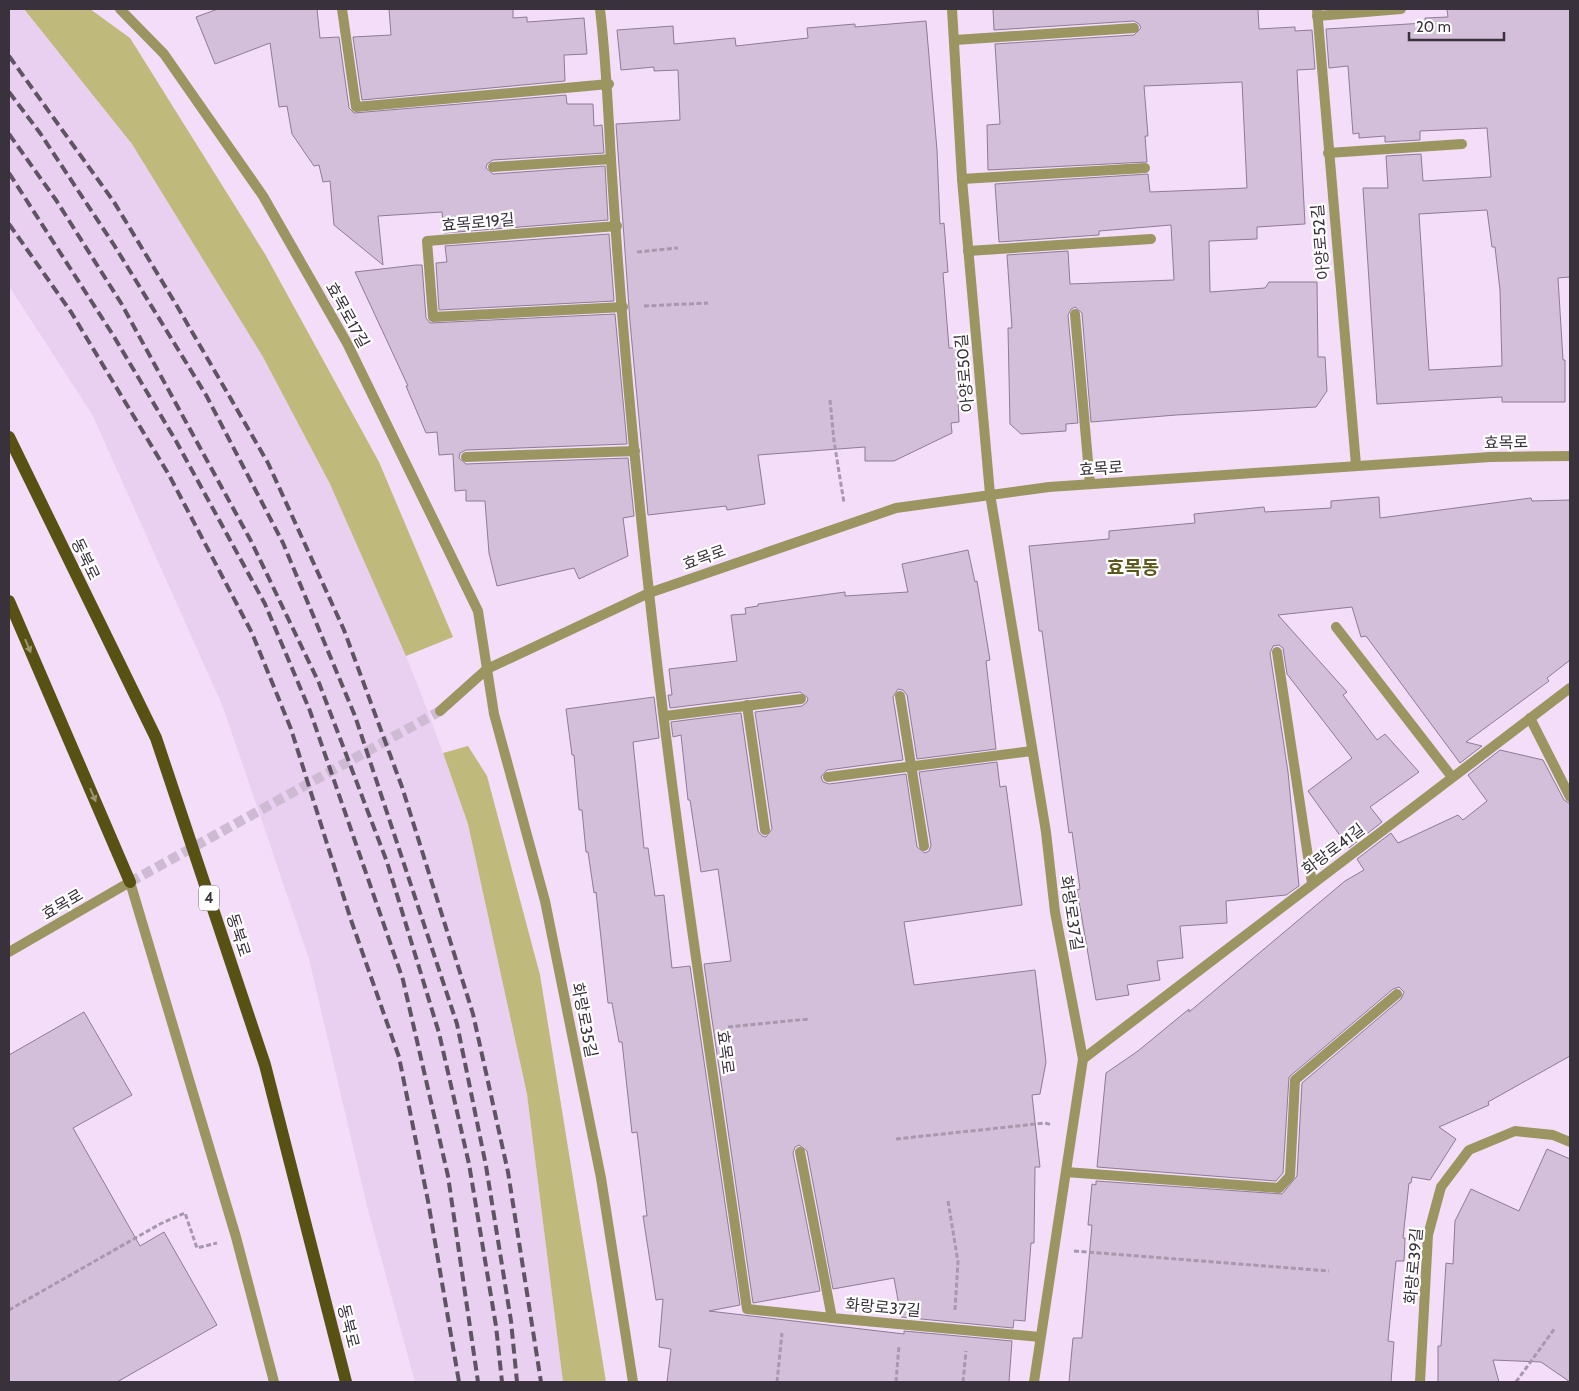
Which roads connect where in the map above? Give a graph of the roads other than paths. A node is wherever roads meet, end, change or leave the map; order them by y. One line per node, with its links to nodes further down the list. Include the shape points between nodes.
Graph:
1 (120, 9): 32 (street, 효목로17길, via 164,54 263,196 347,342 478,611)
2 (342, 9): 9 (street, via 356,107)
3 (600, 9): 9 (street)
4 (952, 9): 8 (street, 아양로50길)
5 (1401, 9): 6 (street, 아양로52길)
6 (1317, 13): 11 (street, 아양로52길)
7 (1134, 28): 8 (street)
8 (955, 40): 15 (street, 아양로50길)
9 (608, 84): 12 (street)
10 (1462, 144): 11 (street)
11 (1328, 154): 25 (street, 아양로52길)
12 (612, 159): 13 (street); 16 (street)
13 (493, 167)
14 (1145, 168): 15 (street)
15 (962, 179): 18 (street, 아양로50길)
16 (617, 226): 19 (street); 19 (street, 효목로19길, via 427,242 433,317)
17 (1150, 239): 18 (street)
18 (968, 250): 27 (street, 아양로50길)
19 (623, 307): 22 (street)
20 (1075, 314): 26 (street)
21 (9, 437): 58 (main road, 동북로 / 4, via 156,738 265,1066)
22 (635, 451): 24 (street); 28 (street)
23 (1570, 456): 25 (street, 효목로)
24 (466, 457)
25 (1356, 465): 26 (street, 효목로)
26 (1090, 484): 27 (street, 효목로)
27 (990, 494): 28 (street, 효목로, via 896,508); 40 (street, 화랑로37길)
28 (649, 593): 32 (street, 효목로); 38 (street, 효목로)
29 (9, 601): 47 (main road, one-way to 47)
30 (1336, 627): 43 (street)
31 (1277, 652): 48 (street)
32 (487, 669): 37 (street, 효목로); 59 (street, 화랑로35길, via 494,714 545,901 601,1178)
33 (1570, 688): 39 (street, 화랑로41길)
34 (900, 696): 41 (street)
35 (801, 699): 36 (street)
36 (747, 705): 38 (street); 45 (street)
37 (440, 711)
38 (665, 716): 55 (street, 효목로, via 747,1309)
39 (1530, 718): 43 (street, 화랑로41길); 44 (street)
40 (1032, 751): 41 (street); 51 (street, 화랑로37길, via 1055,912)
41 (911, 766): 42 (street); 46 (street)
42 (828, 777)
43 (1452, 777): 48 (street, 화랑로41길)
44 (1570, 798)
45 (765, 830)
46 (924, 846)
47 (130, 882): 49 (street, 효목로); 57 (street, via 236,1237)
48 (1312, 884): 51 (street, 화랑로41길)
49 (9, 952)
50 (1397, 994): 54 (street, via 1295,1080 1290,1176 1279,1188)
51 (1083, 1059): 54 (street, 화랑로37길)
52 (1570, 1142): 61 (street, 화랑로39길, via 1553,1135 1515,1131 1469,1150 1441,1187 1428,1235)
53 (800, 1152): 55 (street, 화랑로37길)
54 (1066, 1172): 56 (street, 화랑로37길)
55 (832, 1318): 56 (street, 화랑로37길)
56 (1040, 1337): 60 (street, 화랑로37길)
57 (274, 1382)
58 (346, 1382)
59 (633, 1382)
60 (1034, 1382)
61 (1420, 1382)

